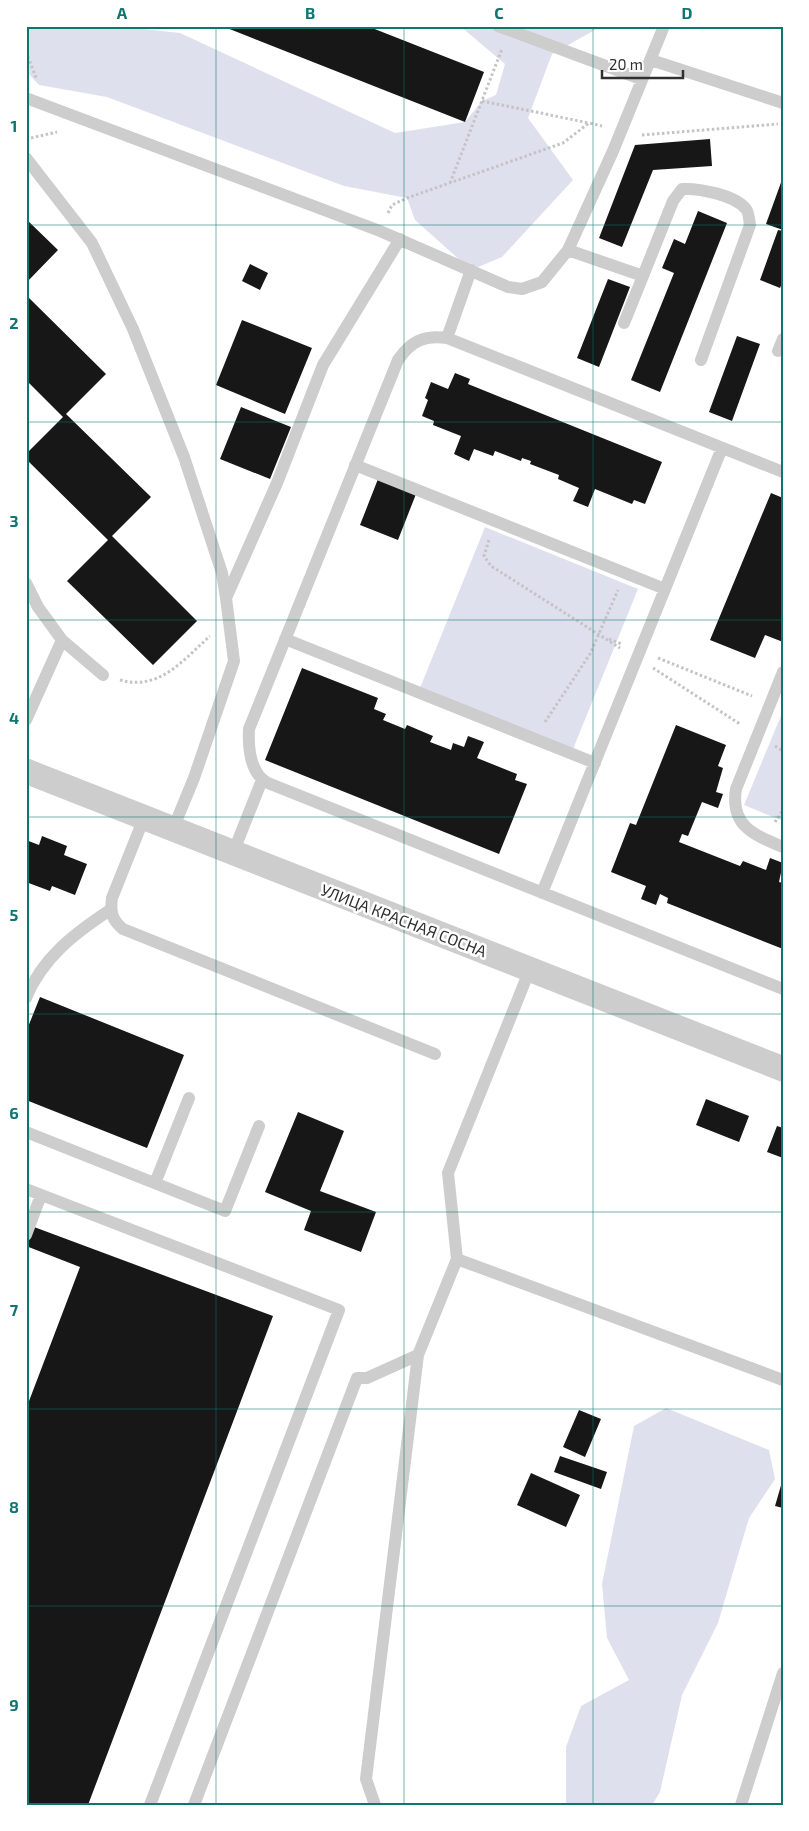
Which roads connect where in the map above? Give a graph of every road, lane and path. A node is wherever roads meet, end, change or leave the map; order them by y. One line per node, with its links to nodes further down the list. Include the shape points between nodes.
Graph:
1 (664, 26): 4 (lane)
2 (504, 29): 5 (lane); 8 (path)
3 (26, 52): 6 (path)
4 (651, 60): 5 (lane); 9 (lane)
5 (642, 79): 18 (lane)
6 (39, 85)
7 (26, 98): 16 (lane)
8 (482, 101): 11 (path); 15 (path)
9 (783, 103)
10 (783, 122): 13 (path)
11 (589, 123): 12 (path); 15 (path, via 563,143)
12 (610, 128)
13 (632, 136)
14 (26, 158): 33 (lane, via 92,243 134,329 184,457 222,573)
15 (450, 183): 16 (path, via 392,205)
16 (380, 231): 17 (lane)
17 (400, 239): 19 (lane); 33 (lane, via 323,365 277,483)
18 (568, 250): 19 (lane, via 542,282 522,289 508,287); 20 (lane)
19 (471, 270): 22 (lane)
20 (643, 276): 21 (lane); 25 (lane, via 673,201 682,189 696,188 738,202 748,211 750,225)
21 (624, 323)
22 (447, 338): 26 (lane); 27 (lane, via 433,336 416,340 407,347 398,360)
23 (783, 339): 24 (lane)
24 (778, 351)
25 (701, 360)
26 (722, 448): 28 (lane); 32 (lane)
27 (355, 465): 29 (lane); 36 (lane)
28 (783, 472)
29 (496, 521): 30 (lane); 35 (path, via 485,550 486,561)
30 (624, 572): 32 (lane); 35 (path)
31 (26, 583): 37 (lane, via 38,607)
32 (665, 589): 38 (lane)
33 (226, 598): 34 (lane)
34 (229, 619): 40 (path, via 171,671 153,681 133,684); 49 (lane, via 234,660)
35 (599, 635): 38 (path); 42 (path)
36 (285, 639): 45 (lane); 47 (lane, via 249,729 250,752)
37 (62, 640): 40 (lane); 43 (lane)
38 (639, 655): 41 (path); 44 (path); 45 (lane)
39 (783, 672): 41 (lane)
40 (103, 675)
41 (770, 704): 44 (lane)
42 (554, 710)
43 (26, 720)
44 (757, 735): 50 (lane, via 736,789 735,808 743,826 752,834)
45 (595, 763): 52 (lane)
46 (26, 771): 48 (street, УЛИЦА КРАСНАЯ СОСНА)
47 (262, 780): 51 (lane); 52 (lane)
48 (144, 818): 49 (street, УЛИЦА КРАСНАЯ СОСНА); 53 (lane)
49 (173, 829): 51 (street, УЛИЦА КРАСНАЯ СОСНА)
50 (783, 846)
51 (233, 853): 54 (street, УЛИЦА КРАСНАЯ СОСНА)
52 (542, 893): 55 (lane)
53 (110, 910): 56 (lane, via 56,952 32,984); 57 (lane, via 114,922 123,929)
54 (530, 969): 58 (street, УЛИЦА КРАСНАЯ СОСНА); 66 (lane, via 448,1172)
55 (783, 989)
56 (26, 998)
57 (435, 1054)
58 (783, 1069)
59 (188, 1098): 62 (lane)
60 (259, 1126): 62 (lane, via 225,1211)
61 (26, 1132): 62 (lane)
62 (154, 1183)
63 (26, 1189): 64 (lane)
64 (41, 1194): 65 (lane); 70 (lane, via 339,1310)
65 (26, 1235)
66 (457, 1259): 67 (lane); 68 (lane)
67 (418, 1355): 71 (lane, via 367,1378 357,1378); 72 (lane, via 366,1779)
68 (783, 1380)
69 (783, 1673): 73 (lane)
70 (150, 1805)
71 (194, 1805)
72 (375, 1805)
73 (741, 1805)

